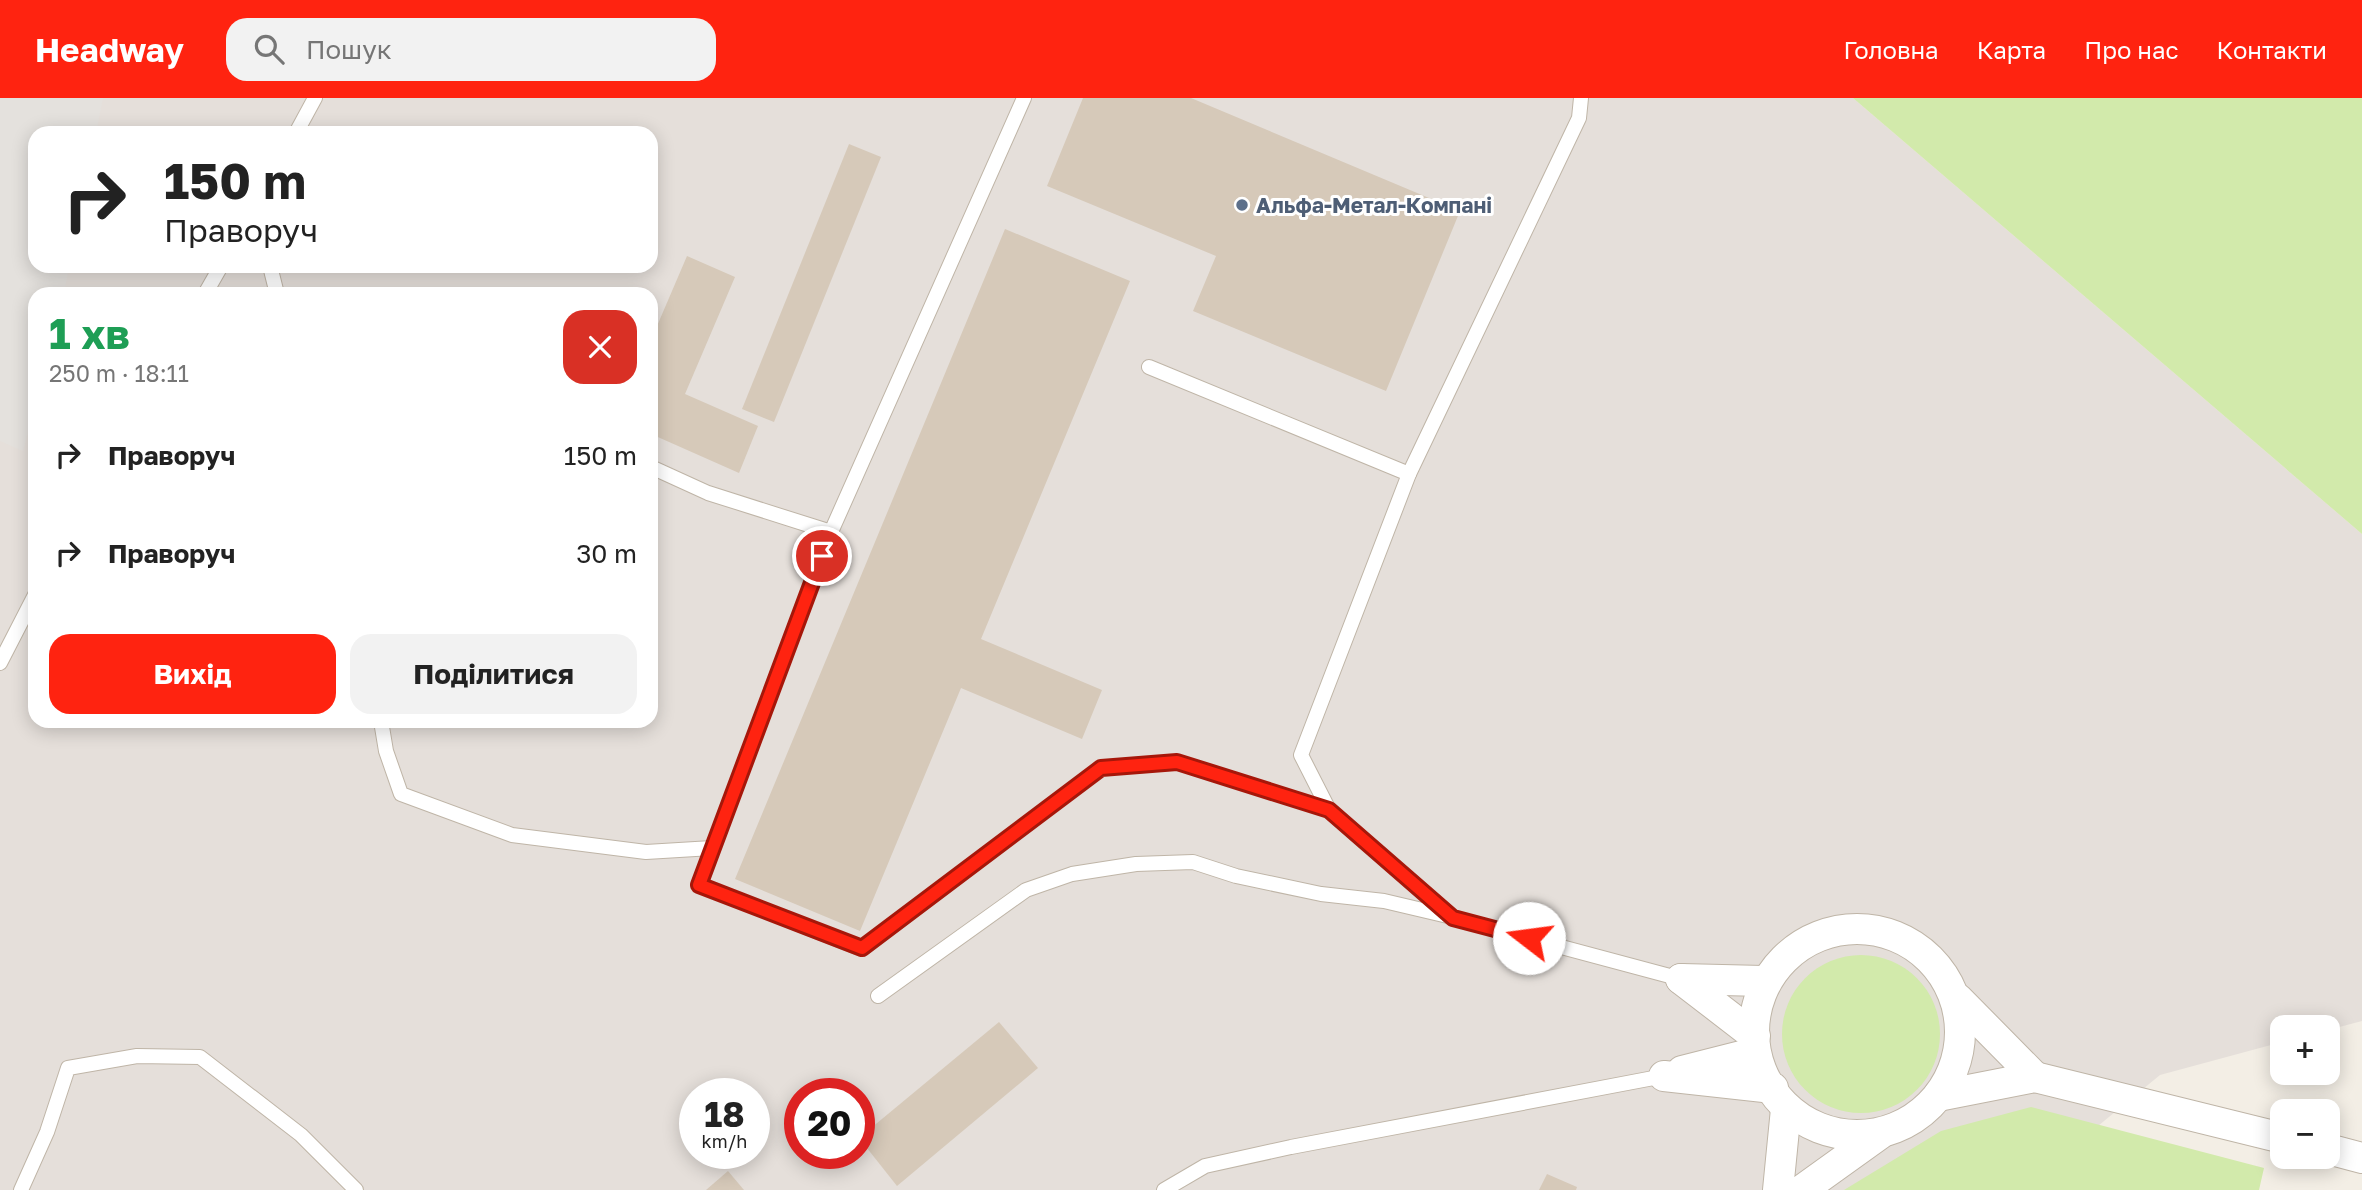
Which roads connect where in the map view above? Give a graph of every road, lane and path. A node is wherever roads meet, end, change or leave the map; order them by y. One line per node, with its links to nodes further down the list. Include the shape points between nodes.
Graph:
1 (316, 98): 4 (lane)
2 (1024, 98): 8 (lane)
3 (1581, 98): 7 (lane, via 1579,118)
4 (300, 126)
5 (1149, 367): 7 (lane)
6 (658, 470): 8 (lane, via 708,494)
7 (1409, 474): 12 (lane, via 1301,755)
8 (831, 532): 13 (lane)
9 (28, 609): 10 (lane)
10 (0, 663)
11 (382, 728): 13 (lane, via 401,794 512,835 646,852)
12 (1329, 810): 13 (lane, via 1177,762 1101,768 862,948 699,885); 14 (lane)
13 (712, 848)
14 (1453, 918): 15 (lane); 17 (lane, via 1384,901 1321,894 1236,876 1193,862 1136,864 1072,874 1026,890)
15 (1681, 979): 16 (street); 19 (street)
16 (1763, 981): 18 (street, via 1815,934 1870,926 1927,953); 19 (street)
17 (878, 996)
18 (1958, 999): 21 (street); 22 (street, via 1959,1057)
19 (1754, 1045): 20 (street); 23 (street)
20 (1664, 1076): 23 (street); 30 (lane, via 1217,1163)
21 (2035, 1077): 22 (street); 25 (street)
22 (1938, 1096): 24 (street, via 1916,1117)
23 (1779, 1099): 24 (street, via 1835,1135); 31 (street)
24 (1880, 1134): 32 (street)
25 (2270, 1135)
26 (2340, 1152): 27 (street)
27 (2362, 1158)
28 (21, 1190): 29 (lane, via 68,1068 137,1056 200,1057 301,1135)
29 (356, 1190)
30 (1164, 1190)
31 (1778, 1190)
32 (1802, 1190)

